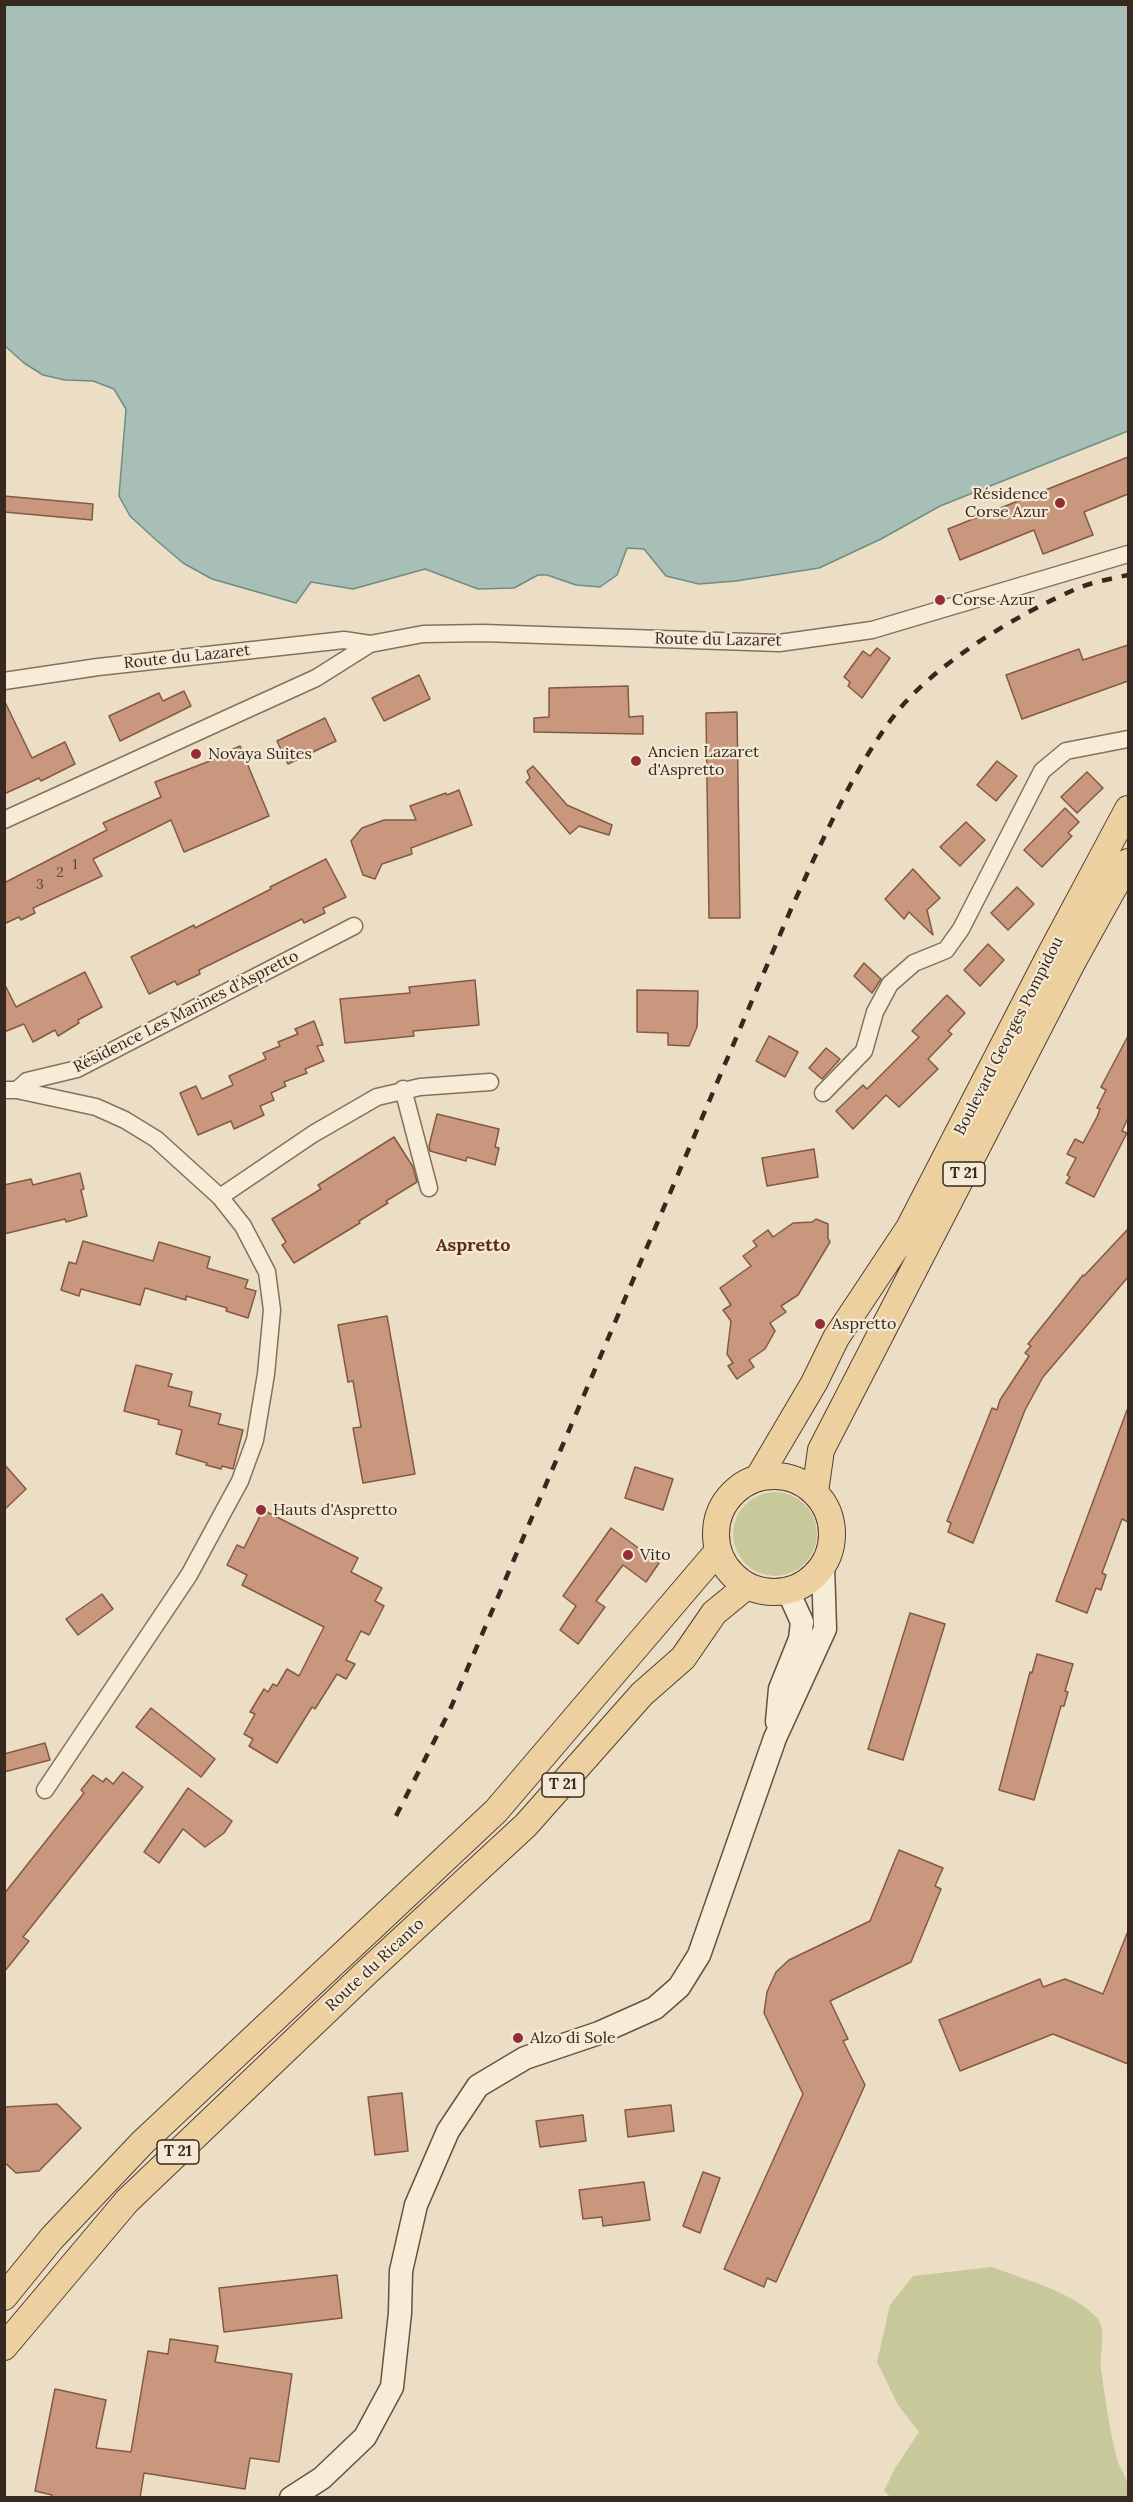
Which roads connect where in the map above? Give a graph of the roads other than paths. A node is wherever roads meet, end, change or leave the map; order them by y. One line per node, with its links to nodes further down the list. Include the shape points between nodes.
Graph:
1 (1128, 554): 2 (street, Route du Lazaret, via 872,630 779,642 483,633 423,634)
2 (370, 644): 3 (street, Route du Lazaret, via 344,640); 6 (street, Route du Lazaret, via 316,678)
3 (4, 681)
4 (1128, 739): 12 (street, via 1066,751 1042,771 961,929 946,950 914,963 890,984 874,1012 864,1051)
5 (1128, 809): 15 (main road, Boulevard Georges Pompidou / T 21, via 909,1228 836,1338)
6 (4, 820)
7 (1128, 862): 16 (main road, Boulevard Georges Pompidou / T 21, via 821,1450)
8 (354, 926): 11 (street, Résidence Les Marines d'Aspretto, via 77,1069 27,1081)
9 (490, 1082): 10 (street)
10 (403, 1089): 13 (street); 14 (street, via 377,1097 313,1134)
11 (11, 1090): 14 (street, via 96,1107 125,1120 156,1139)
12 (823, 1093)
13 (429, 1188)
14 (220, 1197): 22 (street, via 243,1226 267,1272 272,1310 266,1374 249,1460 182,1585)
15 (759, 1478): 16 (main road, via 779,1476 798,1481); 17 (main road, via 734,1491 718,1515)
16 (815, 1492): 18 (main road, via 825,1505 832,1528 830,1552)
17 (718, 1551): 19 (main road, via 729,1571); 23 (main road, Route du Ricanto / T 21, via 496,1811 142,2142 52,2238)
18 (823, 1566): 20 (main road, via 814,1578); 21 (main road, via 825,1629)
19 (747, 1586): 20 (main road, via 767,1593); 24 (main road, Route du Ricanto / T 21, via 714,1613 683,1658 642,1694 526,1826 127,2201)
20 (788, 1591): 21 (main road, via 802,1622 800,1639 780,1689)
21 (776, 1738): 25 (main road, via 699,1955 679,1987 655,2008 599,2033 525,2058 478,2086 448,2131 416,2205 401,2271 392,2387 365,2437 322,2478)
22 (45, 1790)
23 (4, 2297)
24 (4, 2347)
25 (291, 2498)

